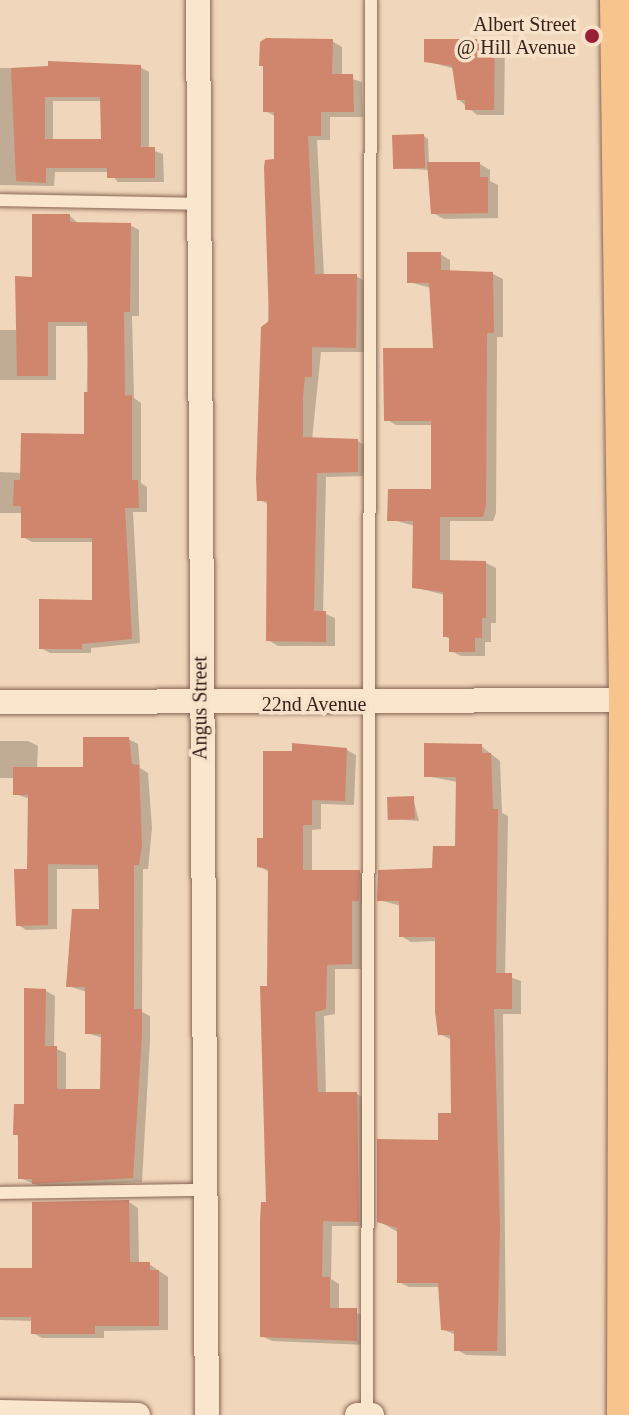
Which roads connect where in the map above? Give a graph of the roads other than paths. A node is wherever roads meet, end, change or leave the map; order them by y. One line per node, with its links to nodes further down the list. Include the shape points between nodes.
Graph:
1 (198, 0): 5 (street, Angus Street)
2 (371, 0): 9 (lane)
3 (619, 0): 6 (main road)
4 (0, 200): 5 (lane)
5 (201, 204): 8 (street, Angus Street)
6 (628, 700): 9 (street, 22nd Avenue); 17 (main road)
7 (0, 702): 8 (street, 22nd Avenue)
8 (200, 703): 9 (street, 22nd Avenue); 10 (street, Angus Street)
9 (367, 704): 16 (lane)
10 (202, 1190): 11 (lane); 14 (street, Angus Street)
11 (0, 1193)
12 (0, 1412): 13 (street)
13 (138, 1415)
14 (207, 1415)
15 (357, 1415): 16 (street)
16 (369, 1415)
17 (626, 1415)

